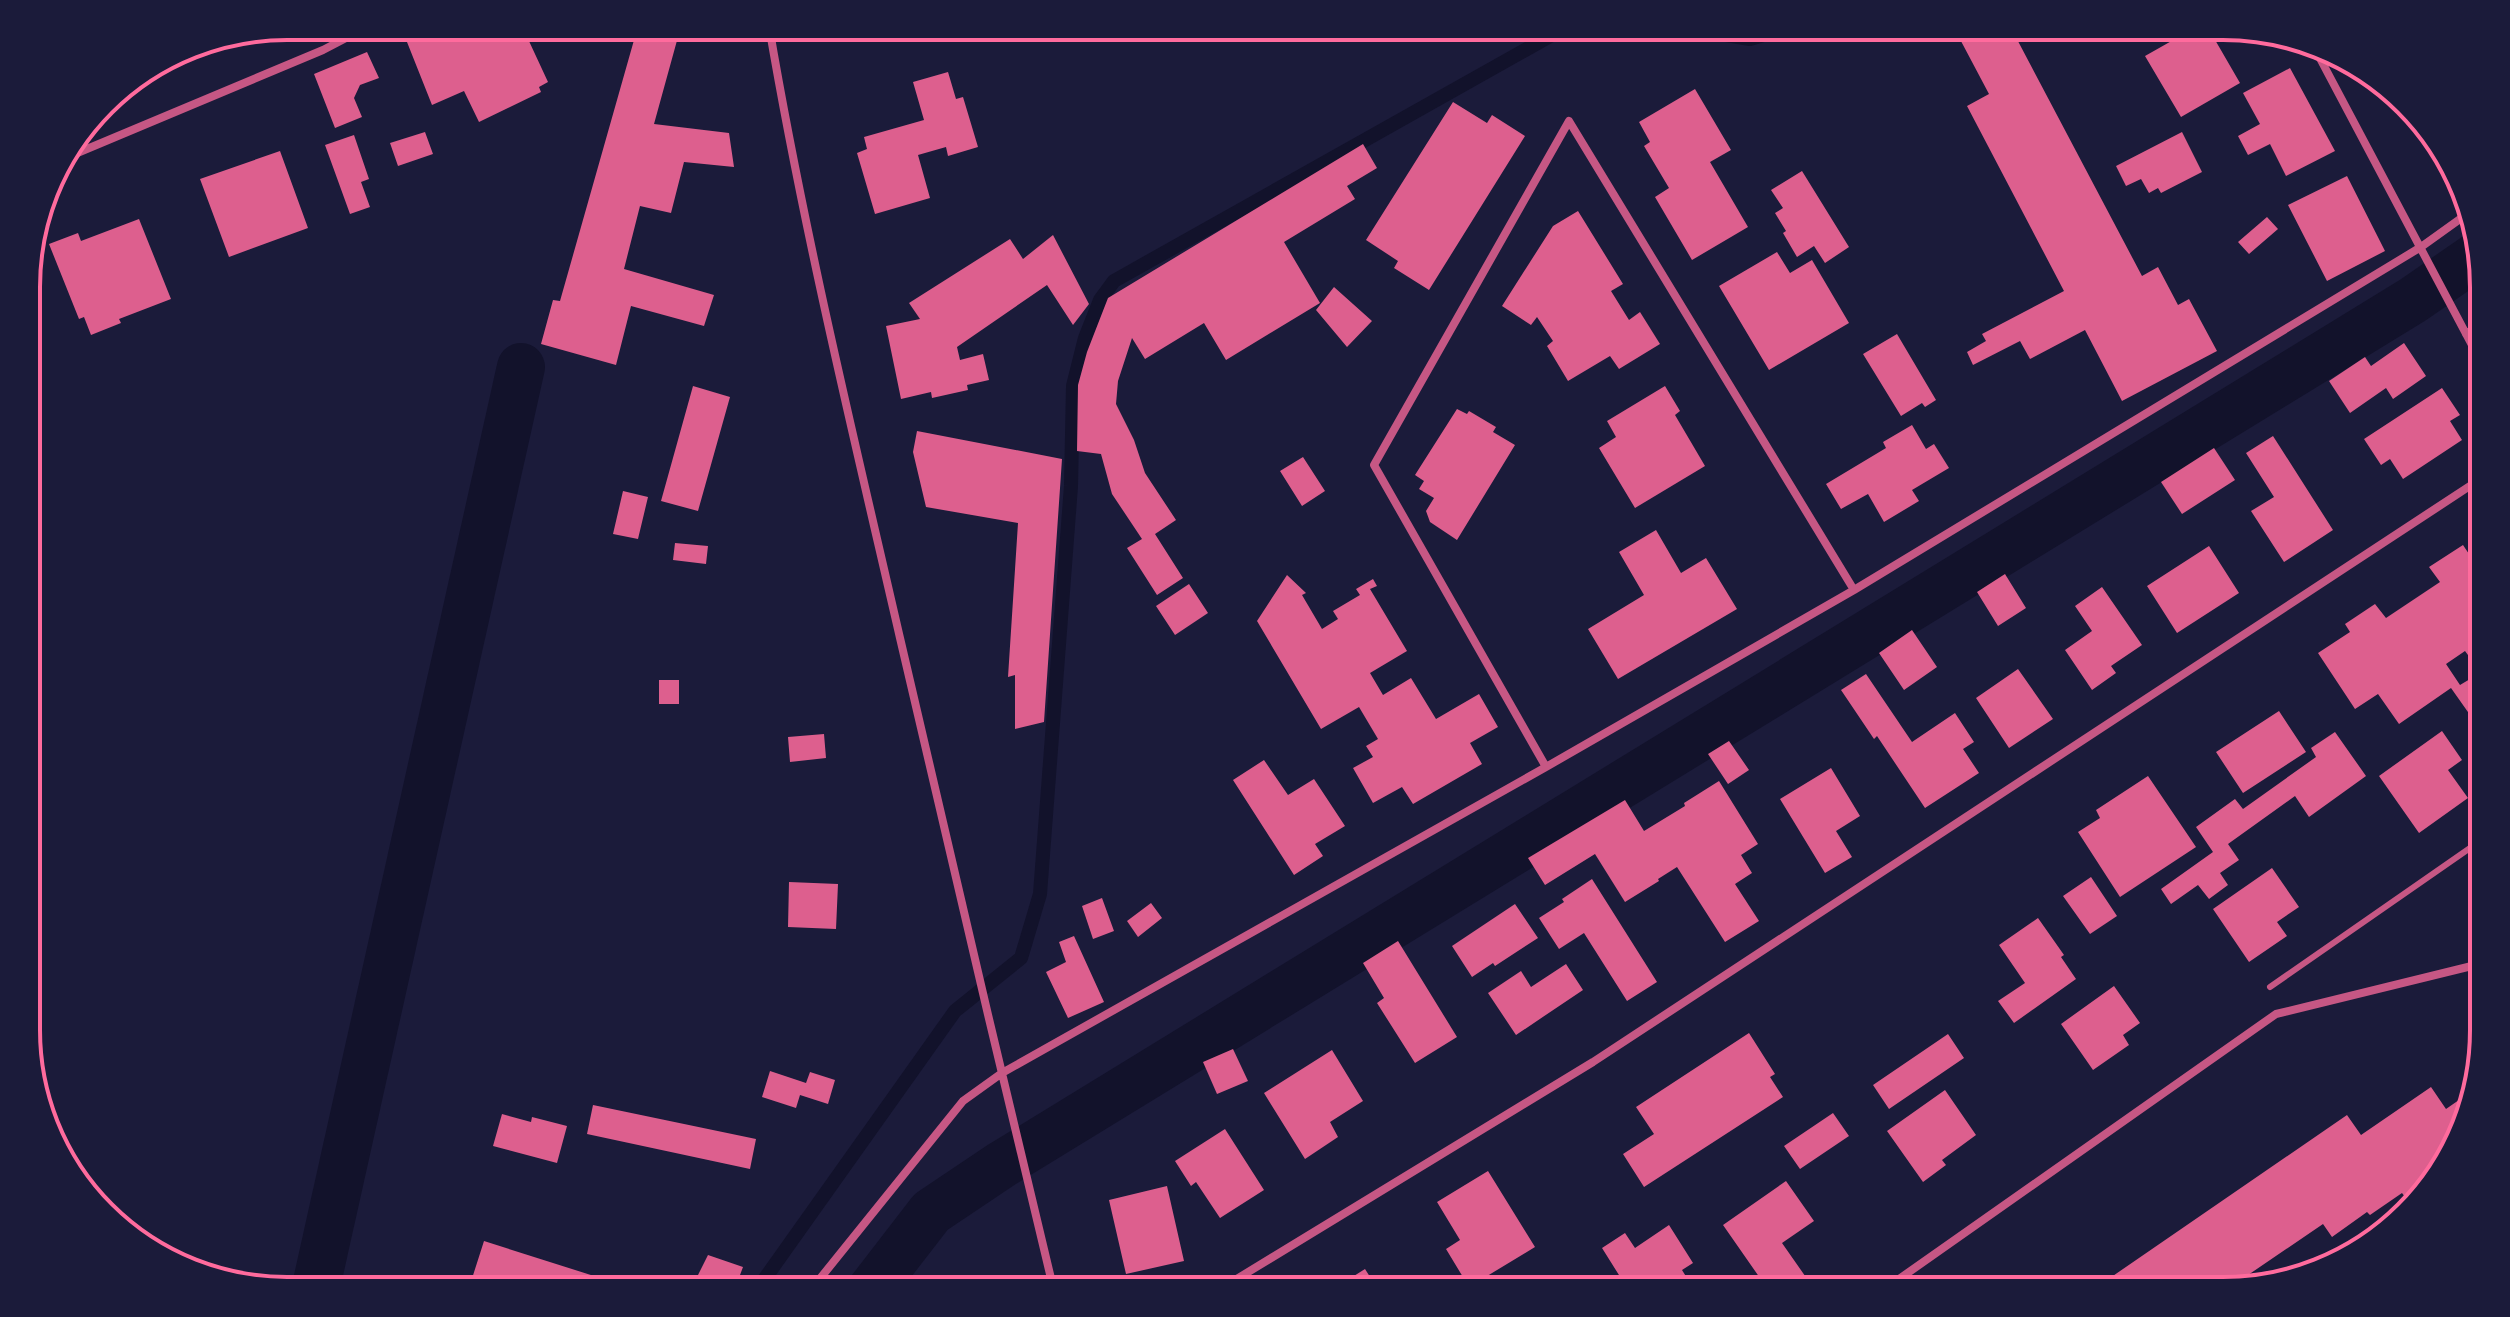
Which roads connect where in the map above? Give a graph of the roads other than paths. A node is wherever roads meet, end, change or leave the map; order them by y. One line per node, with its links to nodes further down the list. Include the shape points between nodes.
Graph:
1 (340, 41): 4 (street)
2 (771, 41): 16 (street, via 825,315)
3 (2322, 61): 6 (street)
4 (82, 151)
5 (2460, 219): 6 (street)
6 (2422, 249): 8 (street); 11 (street)
7 (2470, 329): 8 (street)
8 (2465, 332): 9 (street)
9 (2470, 341)
10 (2470, 486): 20 (street, via 1593,1062)
11 (1854, 590): 12 (street); 12 (street, via 1569,121 1374,465)
12 (1546, 767): 16 (street)
13 (2470, 848): 15 (lane)
14 (2470, 966): 17 (street, via 2276,1014)
15 (2270, 987)
16 (1002, 1073): 18 (street, via 963,1101); 19 (street)
17 (1903, 1276)
18 (821, 1277)
19 (1050, 1277)
20 (1241, 1277)

